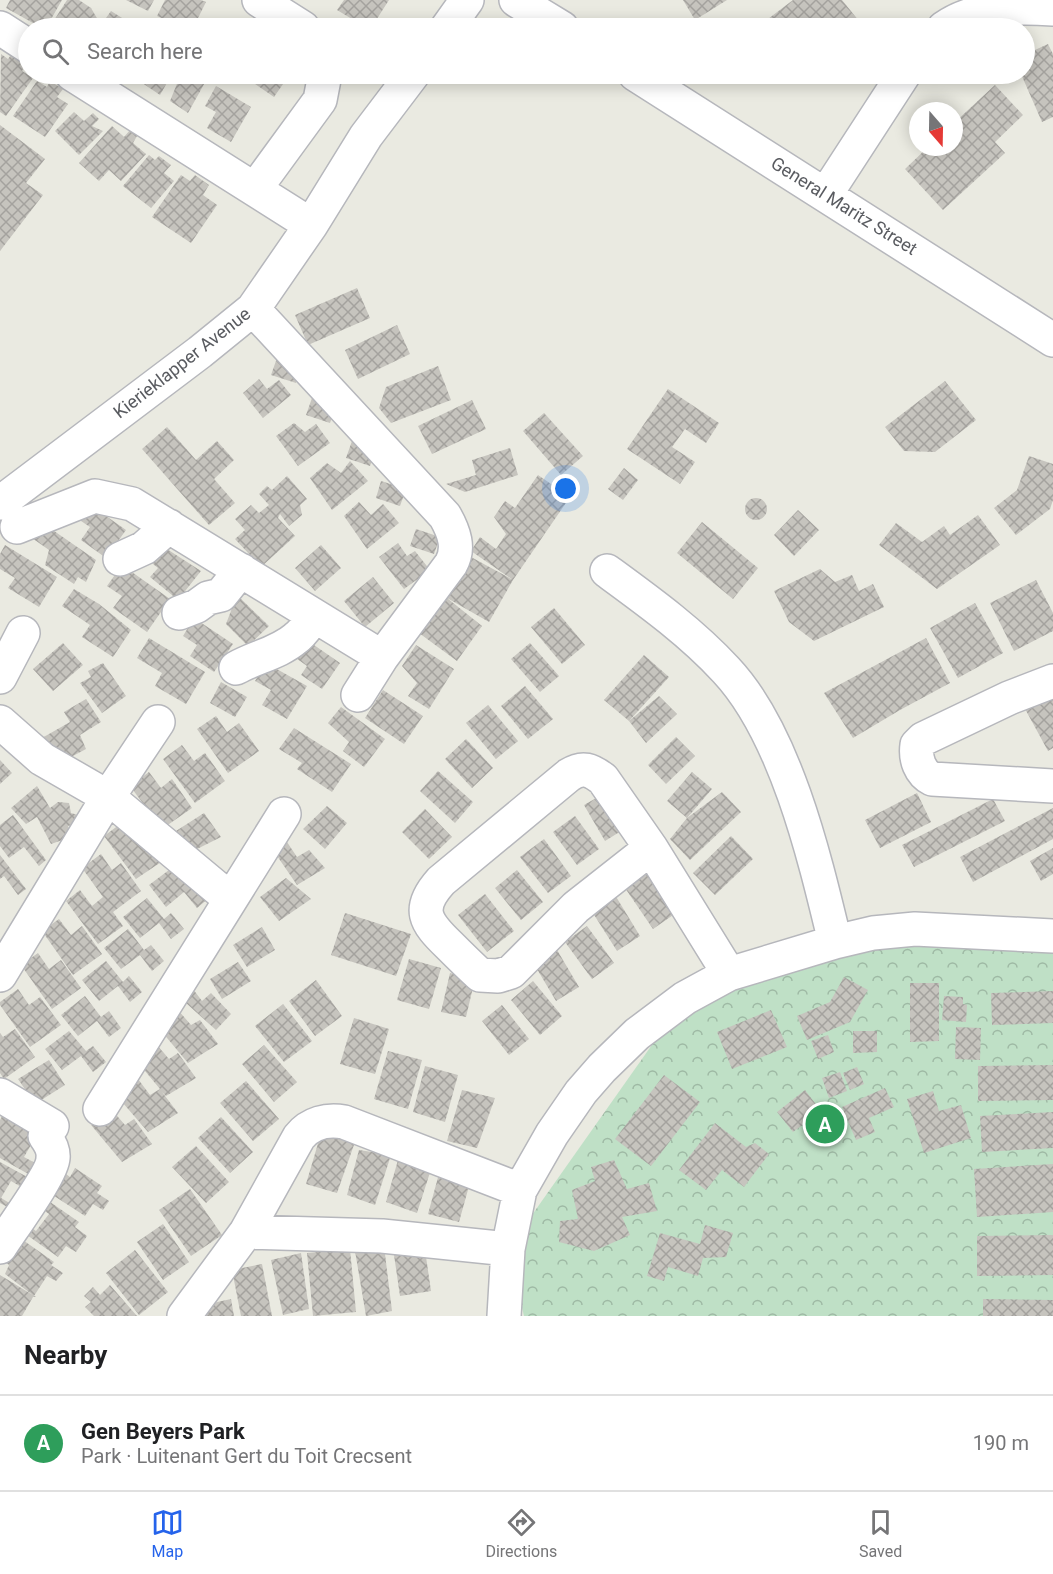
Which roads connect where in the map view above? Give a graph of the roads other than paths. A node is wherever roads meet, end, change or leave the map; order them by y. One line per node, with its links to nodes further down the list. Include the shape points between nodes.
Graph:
1 (259, 0): 5 (street)
2 (467, 0): 6 (street)
3 (516, 0): 7 (street)
4 (1053, 9): 8 (street, via 1016,7)
5 (287, 18)
6 (454, 18)
7 (546, 18)
8 (964, 18)
9 (0, 28): 10 (street)
10 (18, 40)
11 (88, 84): 16 (street)
12 (323, 84): 16 (street, via 320,100)
13 (405, 84): 18 (street, Kierieklapper Avenue, via 366,136)
14 (651, 84): 17 (street, General Maritz Street)
15 (898, 84): 17 (street)
16 (255, 189): 18 (street)
17 (826, 194): 20 (street, General Maritz Street)
18 (310, 225): 19 (street, Kierieklapper Avenue)
19 (253, 309): 21 (street, Kierieklapper Avenue); 29 (street, via 445,516 454,535 456,548 451,564)
20 (1053, 340)
21 (9, 515): 22 (street, via 95,496 132,504)
22 (169, 526): 23 (street, via 144,548); 24 (street)
23 (120, 559)
24 (241, 570): 26 (street, via 221,595); 27 (street)
25 (607, 571): 42 (street, via 658,609 727,670 764,723 815,860)
26 (179, 613)
27 (314, 617): 29 (street); 30 (street, via 297,638 282,648)
28 (24, 633): 31 (street)
29 (382, 657): 33 (street)
30 (236, 668)
31 (0, 677)
32 (1053, 681): 36 (street, via 923,739 916,745 916,752 923,773 932,779)
33 (358, 695)
34 (0, 722): 37 (street, via 42,759)
35 (158, 722): 37 (street)
36 (1053, 786)
37 (108, 797): 40 (street); 44 (street)
38 (284, 814): 40 (street)
39 (651, 848): 39 (street, via 576,907 521,964 505,975 480,975 434,931 426,917 430,894 441,881 577,770 593,772 603,779); 43 (street)
40 (230, 898): 46 (street)
41 (1053, 936): 42 (street, via 915,929)
42 (836, 942): 43 (street)
43 (729, 974): 47 (street, via 685,998 637,1034 602,1068 558,1126)
44 (0, 975)
45 (0, 1095): 49 (street, via 52,1126 45,1136 53,1158 48,1173)
46 (100, 1109)
47 (520, 1190): 48 (street, via 335,1120 314,1125 299,1137); 50 (street)
48 (246, 1232): 50 (street, via 382,1236); 51 (street)
49 (0, 1246)
50 (508, 1249): 52 (street)
51 (184, 1316)
52 (504, 1316)

